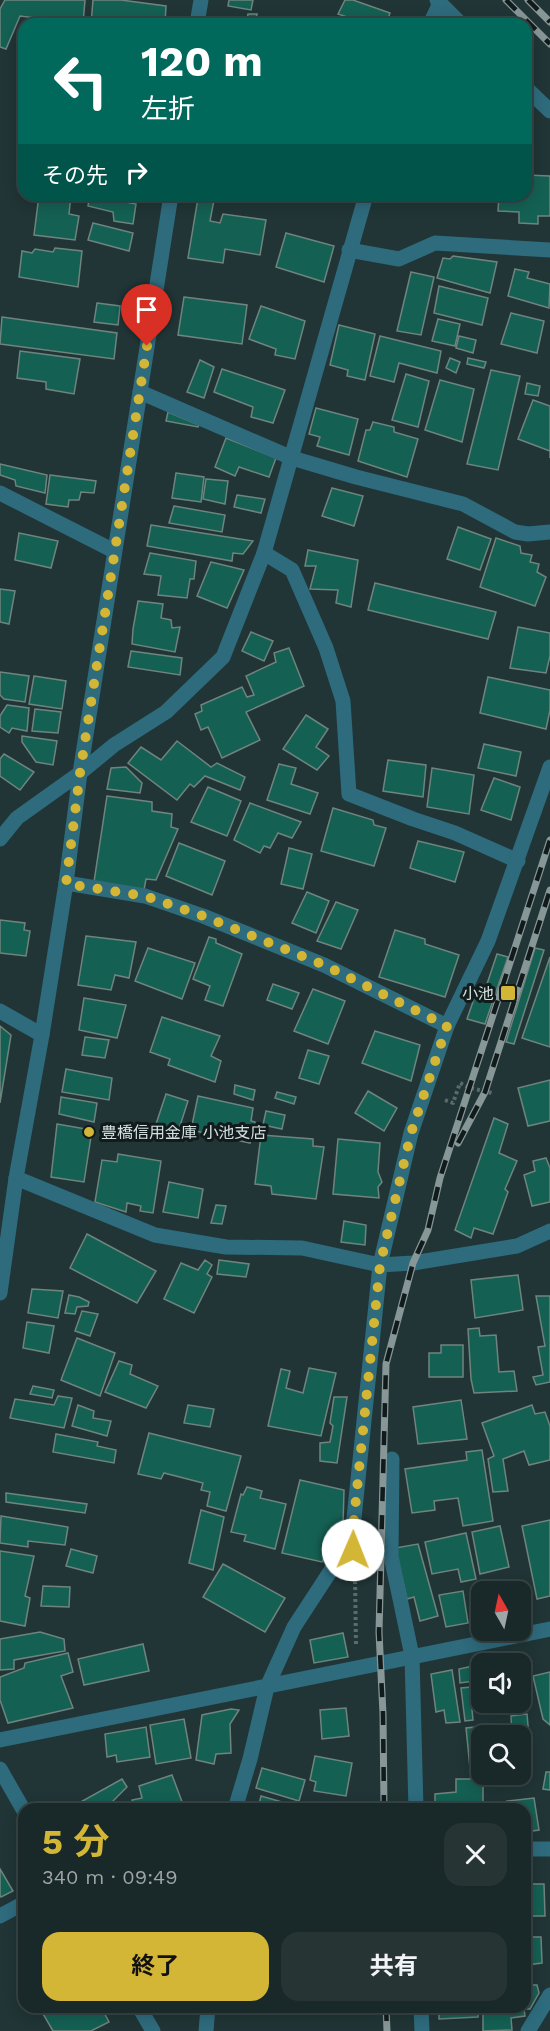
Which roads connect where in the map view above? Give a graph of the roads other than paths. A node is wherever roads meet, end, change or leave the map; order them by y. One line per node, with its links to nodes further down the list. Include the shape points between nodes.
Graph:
1 (201, 0): 3 (street)
2 (438, 1): 4 (street); 5 (street)
3 (198, 18)
4 (432, 18)
5 (455, 18)
6 (532, 94): 7 (street)
7 (550, 111)
8 (170, 201): 12 (street)
9 (364, 201): 10 (street)
10 (349, 250): 11 (street, via 399,259 435,243); 13 (street)
11 (550, 250)
12 (140, 392): 13 (street); 16 (street)
13 (292, 458): 15 (street, via 463,504 514,532); 17 (street)
14 (0, 493): 16 (street)
15 (550, 532)
16 (114, 551): 19 (street)
17 (264, 553): 19 (street, via 223,657 166,712 114,745); 21 (street, via 292,570 326,648 343,701 349,794 455,832)
18 (550, 767): 21 (street)
19 (80, 773): 20 (street, via 17,818); 22 (street)
20 (0, 839)
21 (518, 861): 24 (street, via 488,941)
22 (66, 884): 24 (street, via 145,896 203,916 324,965); 25 (street)
23 (0, 1011): 25 (street)
24 (447, 1026): 28 (street, via 411,1133)
25 (42, 1035): 26 (street)
26 (16, 1178): 28 (street, via 155,1235 226,1247 302,1248); 29 (street)
27 (550, 1231): 28 (street, via 518,1246)
28 (380, 1265): 33 (street, via 352,1538 294,1627)
29 (0, 1293)
30 (392, 1459): 32 (street, via 391,1556)
31 (550, 1629): 32 (street)
32 (412, 1656): 33 (street); 38 (street)
33 (267, 1687): 34 (street); 37 (street)
34 (0, 1740)
35 (0, 1769): 36 (street)
36 (19, 1803)
37 (237, 1803)
38 (416, 1803)
39 (531, 1849): 40 (street)
40 (550, 1849)
41 (18, 1906): 42 (street)
42 (0, 1916)
43 (550, 1995): 50 (street)
44 (142, 2013): 47 (street)
45 (208, 2013): 48 (street)
46 (421, 2013): 49 (street)
47 (153, 2031)
48 (206, 2031)
49 (422, 2031)
50 (528, 2031)

